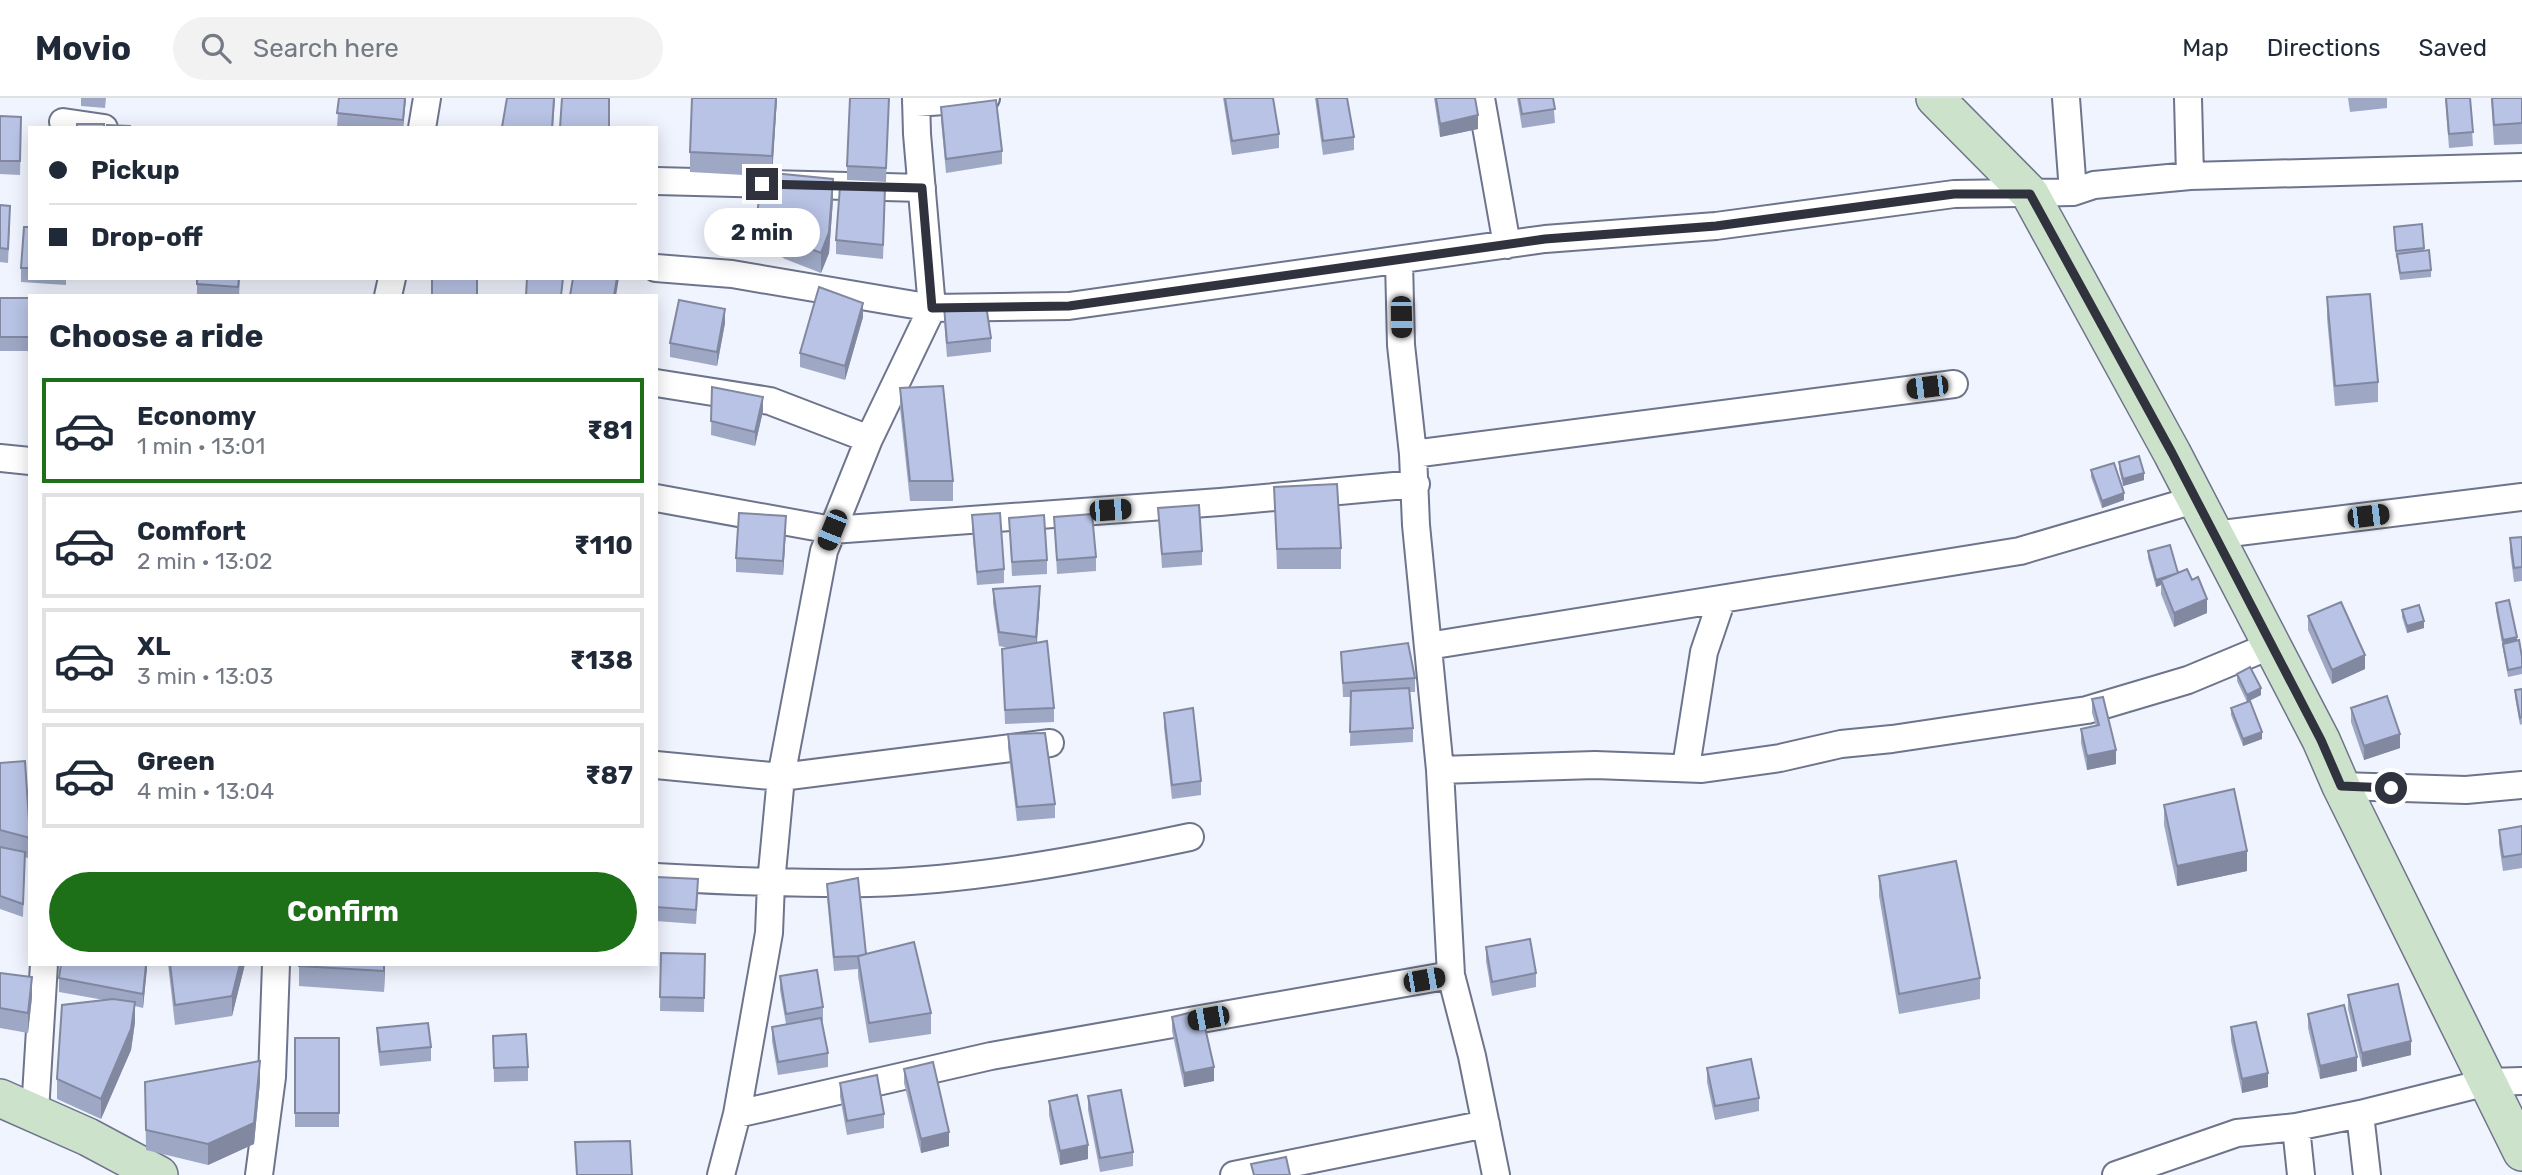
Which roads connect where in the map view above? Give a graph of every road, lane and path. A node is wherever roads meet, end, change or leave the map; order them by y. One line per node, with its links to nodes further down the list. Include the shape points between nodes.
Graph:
1 (427, 98): 10 (street)
2 (986, 98): 7 (street)
3 (1481, 98): 17 (street)
4 (1935, 98): 16 (street)
5 (2066, 98): 15 (street)
6 (2188, 98): 12 (street)
7 (916, 100): 14 (street)
8 (63, 122): 9 (street)
9 (90, 126)
10 (422, 126)
11 (2522, 167): 12 (street)
12 (2190, 176): 15 (street, via 2094,185)
13 (658, 181): 14 (street)
14 (922, 188): 20 (street)
15 (2073, 192): 16 (street)
16 (2030, 194): 17 (street, via 1954,194 1716,226); 30 (street)
17 (1507, 245): 18 (street)
18 (1399, 261): 20 (street, via 1069,306); 24 (street, via 1401,345)
19 (658, 268): 20 (street, via 732,274)
20 (932, 308): 23 (street)
21 (658, 383): 23 (street, via 770,401)
22 (1954, 384): 24 (street)
23 (869, 439): 31 (street)
24 (1413, 454): 27 (street)
25 (0, 458): 26 (street)
26 (28, 461)
27 (1416, 484): 31 (street); 35 (street)
28 (2522, 497): 32 (street)
29 (658, 498): 31 (street)
30 (2194, 500): 32 (street); 33 (street, via 2021,551)
31 (832, 530): 40 (street, via 824,551)
32 (2214, 535): 34 (street)
33 (1722, 599): 35 (street); 38 (street, via 1704,652)
34 (2272, 645): 38 (street, via 2188,680 2087,710 1840,744 1726,766); 42 (street)
35 (1428, 646): 39 (street)
36 (1050, 743): 40 (street)
37 (658, 765): 40 (street)
38 (1686, 767): 39 (street)
39 (1440, 770): 48 (street)
40 (780, 777): 45 (street)
41 (2522, 785): 42 (street, via 2466,790)
42 (2341, 786): 49 (street)
43 (1190, 837): 45 (street, via 1101,856 959,876 872,883)
44 (658, 877): 45 (street)
45 (771, 883): 53 (street, via 769,933)
46 (44, 966): 51 (street)
47 (276, 966): 58 (street, via 272,1077)
48 (1451, 975): 53 (street, via 992,1056); 54 (street)
49 (2505, 1081): 52 (street); 56 (street)
50 (0, 1098): 51 (street)
51 (35, 1112): 57 (street)
52 (2360, 1114): 55 (street); 64 (street)
53 (737, 1115): 59 (street)
54 (1486, 1124): 60 (street); 61 (street)
55 (2296, 1126): 62 (street, via 2237,1133); 63 (street)
56 (2522, 1152)
57 (159, 1175)
58 (259, 1175)
59 (722, 1175)
60 (1234, 1175)
61 (1496, 1175)
62 (2116, 1175)
63 (2301, 1175)
64 (2367, 1175)

